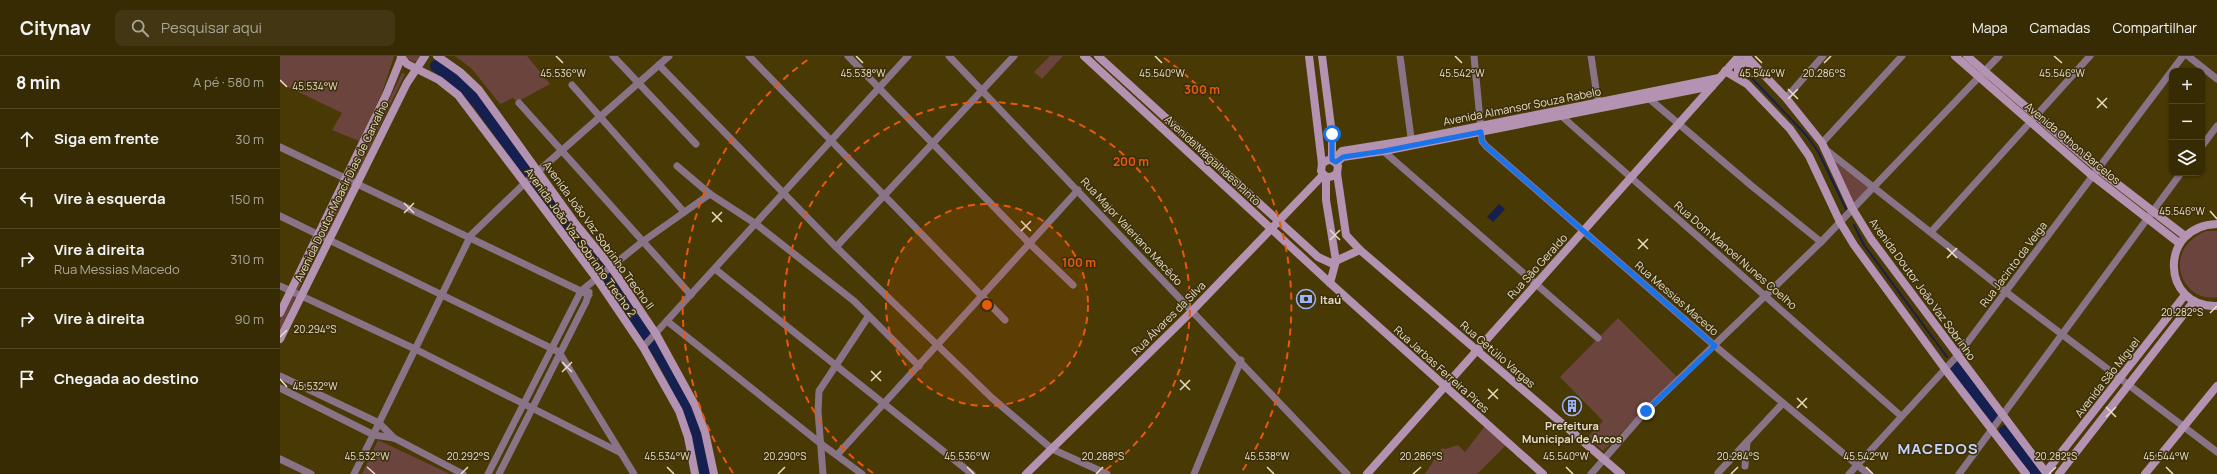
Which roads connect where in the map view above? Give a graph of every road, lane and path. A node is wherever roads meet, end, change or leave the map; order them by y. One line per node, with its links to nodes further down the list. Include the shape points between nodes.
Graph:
1 (425, 56): 29 (street, Avenida Doutor Moacir Dias de Carvalho)
2 (437, 56): 67 (street, Avenida João Vaz Sobrinho Trecho II, via 471,81)
3 (613, 56): 36 (street)
4 (669, 56): 28 (street)
5 (749, 56): 52 (street)
6 (848, 56): 39 (street)
7 (908, 56): 39 (street)
8 (949, 56): 40 (street, Rua Major Valeriano Macêdo)
9 (1014, 56): 40 (street)
10 (1084, 56): 53 (street, Avenida Magalhães Pinto)
11 (1098, 56): 51 (street, Avenida Magalhães Pinto)
12 (1309, 56): 64 (street)
13 (1322, 56): 63 (street)
14 (1400, 56): 55 (street)
15 (1474, 56): 50 (street, Rua Messias Macedo)
16 (1591, 56): 43 (street)
17 (1739, 56): 31 (street, Rua São Geraldo)
18 (1746, 56): 30 (street, Avenida Doutor João Vaz Sobrinho)
19 (1823, 56): 42 (street)
20 (1902, 56): 59 (street)
21 (1955, 56): 32 (street, Avenida Othon Barcelos)
22 (1967, 56): 32 (street, Avenida Othon Barcelos)
23 (1999, 56): 32 (street)
24 (2090, 56): 47 (street)
25 (2183, 56): 66 (street, Rua Jacinto da Veiga)
26 (2188, 56): 34 (street)
27 (402, 57): 29 (street, Avenida João Vaz Sobrinho Trecho 2, via 407,64); 73 (street, Avenida Doutor Moacir Dias de Carvalho)
28 (659, 64): 36 (street); 78 (street)
29 (418, 68): 74 (street, Avenida Doutor Moacir Dias de Carvalho, via 407,83); 75 (street, Avenida João Vaz Sobrinho Trecho 2, via 458,95)
30 (1756, 68): 35 (street, via 1748,62 1741,64 1737,71); 42 (street, Avenida Doutor João Vaz Sobrinho)
31 (1725, 71): 33 (street, Rua São Geraldo); 35 (street)
32 (1982, 75): 47 (street, Avenida Othon Barcelos); 76 (street)
33 (1719, 78): 38 (street, Rua São Geraldo); 41 (street, Avenida Almansor Souza Rabelo)
34 (2217, 79)
35 (1743, 80): 87 (street, via 1790,129 1809,156)
36 (638, 82): 46 (street); 56 (street)
37 (572, 85): 46 (street)
38 (1712, 86): 41 (street, Avenida Almansor Souza Rabelo); 48 (street, Rua São Geraldo)
39 (878, 88): 52 (street); 57 (street)
40 (982, 90): 57 (street); 77 (street, Rua Major Valeriano Macêdo)
41 (1645, 96): 43 (street, Avenida Almansor Souza Rabelo); 45 (street, Avenida Almansor Souza Rabelo); 48 (street)
42 (1786, 98): 59 (street, Avenida Doutor João Vaz Sobrinho)
43 (1598, 102): 45 (street, Avenida Almansor Souza Rabelo)
44 (519, 103): 61 (street)
45 (1559, 113): 50 (street, Avenida Almansor Souza Rabelo); 72 (street, Rua Dom Manoel Nunes Coelho)
46 (601, 117): 61 (street); 83 (street)
47 (2033, 119): 66 (street, Avenida Othon Barcelos); 70 (street, Avenida Othon Barcelos); 92 (street)
48 (1679, 123): 72 (street, Rua São Geraldo); 98 (street)
49 (2217, 126): 54 (street)
50 (1482, 128): 55 (street, Avenida Almansor Souza Rabelo); 91 (street, Rua Messias Macedo, via 1482,141 1486,146)
51 (1184, 134): 53 (street); 86 (street, Avenida Magalhães Pinto)
52 (831, 140): 78 (street); 80 (street)
53 (1177, 142): 90 (street, Avenida Magalhães Pinto)
54 (2205, 142)
55 (1411, 143): 58 (street, Avenida Almansor Souza Rabelo); 62 (street, Avenida Almansor Souza Rabelo)
56 (696, 144)
57 (934, 144): 80 (street); 99 (street)
58 (1376, 145): 62 (street); 63 (street, Avenida Almansor Souza Rabelo, via 1342,150)
59 (1823, 146): 76 (street); 81 (street, Avenida Doutor João Vaz Sobrinho)
60 (280, 147): 73 (street)
61 (561, 151): 67 (street); 97 (street)
62 (1384, 151): 63 (street, Avenida Almansor Souza Rabelo, via 1343,157); 108 (street)
63 (1334, 161): 64 (street, via 1328,160); 68 (street)
64 (1322, 164): 69 (street)
65 (677, 166): 79 (street)
66 (2098, 169): 70 (street, Rua Jacinto da Veiga); 82 (street, Avenida Othon Barcelos)
67 (538, 172): 75 (street); 104 (street, Avenida João Vaz Sobrinho Trecho II)
68 (1337, 173): 69 (street, via 1330,177); 102 (street, Rua Getúlio Vargas, via 1346,236)
69 (1325, 176): 86 (street, Rua Álvares da Silva); 103 (street, via 1326,200)
70 (2093, 176): 85 (street, Avenida Othon Barcelos); 113 (street, Rua Jacinto da Veiga)
71 (2180, 176): 82 (street)
72 (1631, 177): 91 (street, Rua São Geraldo); 120 (street, Rua Dom Manoel Nunes Coelho)
73 (345, 179): 74 (street); 93 (street, Avenida Doutor Moacir Dias de Carvalho)
74 (356, 183): 95 (street); 96 (street, Avenida Doutor Moacir Dias de Carvalho)
75 (526, 183): 95 (street); 106 (street, Avenida João Vaz Sobrinho Trecho 2)
76 (1874, 186): 81 (street); 92 (street)
77 (1078, 190): 99 (street); 123 (street, Rua Major Valeriano Macêdo)
78 (784, 192): 88 (street); 101 (street)
79 (710, 194): 83 (street); 88 (street)
80 (886, 195): 101 (street); 119 (street)
81 (1852, 208): 87 (street); 139 (street, Avenida Doutor João Vaz Sobrinho, via 1871,239)
82 (2153, 210): 85 (street); 94 (street, Avenida Othon Barcelos)
83 (684, 212): 97 (street)
84 (280, 216): 93 (street)
85 (2148, 218): 100 (street, Avenida Othon Barcelos); 128 (street)
86 (1279, 222): 90 (street, Rua Álvares da Silva); 103 (street, Avenida Magalhães Pinto, via 1318,257 1331,263)
87 (1840, 222): 98 (street); 143 (street, via 1869,267)
88 (756, 224): 105 (street); 125 (street, via 854,301)
89 (2217, 224): 94 (street, via 2195,228)
90 (1272, 229): 107 (street, Avenida Magalhães Pinto); 123 (street, Rua Álvares da Silva)
91 (1583, 231): 108 (street, Rua São Geraldo); 134 (street, Rua Messias Macedo)
92 (1931, 232): 113 (street)
93 (318, 235): 96 (street); 111 (street, Avenida Doutor Moacir Dias de Carvalho)
94 (2185, 236): 100 (street)
95 (469, 238): 112 (street); 114 (street)
96 (329, 240): 114 (street); 118 (street, Avenida Doutor Moacir Dias de Carvalho)
97 (642, 242): 104 (street); 116 (street)
98 (1821, 242): 120 (street)
99 (1029, 243): 109 (street); 119 (street)
100 (2179, 243): 117 (street, via 2173,270 2178,286)
101 (836, 247): 132 (street)
102 (1360, 250): 103 (street); 137 (street, Rua Getúlio Vargas)
103 (1336, 260): 107 (street)
104 (610, 268): 106 (street); 129 (street, Avenida João Vaz Sobrinho Trecho II)
105 (715, 269): 116 (street); 141 (street)
106 (595, 280): 112 (street); 115 (street); 133 (street, Avenida João Vaz Sobrinho Trecho 2)
107 (1329, 282): 147 (street, Rua Jarbas Ferreira Pires)
108 (1535, 284): 130 (street); 137 (street, Rua São Geraldo)
109 (1073, 285)
110 (280, 286): 111 (street)
111 (291, 291): 118 (street); 124 (street, Avenida Doutor Moacir Dias de Carvalho)
112 (581, 291): 115 (street); 135 (street)
113 (2006, 292): 128 (street); 139 (street, Rua Jacinto da Veiga)
114 (442, 295): 135 (street); 136 (street)
115 (589, 295): 138 (street)
116 (691, 295): 127 (street)
117 (2185, 295): 121 (street); 145 (street, Avenida São Miguel)
118 (301, 296): 131 (street, Avenida Doutor Moacir Dias de Carvalho); 136 (street)
119 (981, 296): 126 (street); 132 (street)
120 (1767, 296): 134 (street); 157 (street, Rua Dom Manoel Nunes Coelho)
121 (2194, 301): 122 (street); 146 (street, Avenida São Miguel)
122 (2217, 306)
123 (1192, 311): 140 (street, Rua Major Valeriano Macêdo); 165 (street, Rua Álvares da Silva)
124 (280, 313)
125 (868, 317): 141 (street); 142 (street)
126 (1005, 320)
127 (667, 321): 129 (street); 164 (street)
128 (2062, 332): 145 (street); 156 (street)
129 (655, 335): 133 (street); 182 (street, Avenida João Vaz Sobrinho Trecho II, via 695,404 705,432)
130 (1598, 338)
131 (280, 339)
132 (937, 345): 142 (street); 165 (street, via 992,398)
133 (644, 346): 181 (street, Avenida João Vaz Sobrinho Trecho 2, via 679,411 688,437)
134 (1715, 346): 151 (street, Rua Messias Macedo); 170 (street, via 1646,411)
135 (551, 348): 138 (street); 152 (street)
136 (415, 349): 152 (street); 158 (street)
137 (1476, 350): 147 (street, Rua São Geraldo); 170 (street, Rua Getúlio Vargas)
138 (560, 352): 154 (street); 167 (street)
139 (1958, 355): 143 (street, Rua Jacinto da Veiga); 156 (street, Avenida Doutor João Vaz Sobrinho)
140 (1241, 360): 188 (street); 189 (street, Rua Major Valeriano Macêdo)
141 (836, 365): 153 (street); 164 (street, via 819,391)
142 (919, 366): 153 (street)
143 (1945, 369): 157 (street, Rua Jacinto da Veiga); 160 (street)
144 (280, 376): 150 (street)
145 (2120, 377): 146 (street); 174 (street, Avenida São Miguel)
146 (2129, 384): 159 (street); 198 (street, Avenida São Miguel)
147 (1444, 386): 190 (street, Rua São Geraldo); 191 (street, Rua Jarbas Ferreira Pires)
148 (2217, 386): 159 (street)
149 (280, 388): 155 (street)
150 (328, 399): 155 (street); 158 (street)
151 (1783, 403): 163 (street); 171 (street, Rua Messias Macedo)
152 (523, 404): 154 (street); 178 (street)
153 (884, 404): 168 (street); 185 (street)
154 (532, 408): 167 (street); 179 (street)
155 (323, 409): 161 (street)
156 (2002, 414): 160 (street); 174 (street, Avenida Doutor João Vaz Sobrinho)
157 (1902, 416): 171 (street, Rua Jacinto da Veiga)
158 (379, 423): 161 (street); 162 (street)
159 (2184, 426): 166 (street); 199 (street)
160 (1991, 428): 196 (street); 197 (street)
161 (374, 435): 162 (street); 176 (street)
162 (394, 438): 177 (street)
163 (1747, 441): 172 (street); 173 (street)
164 (820, 443): 168 (street); 183 (street)
165 (1052, 449): 186 (street, Rua Álvares da Silva); 187 (street)
166 (2217, 452)
167 (621, 453): 180 (street)
168 (837, 455): 184 (street)
169 (280, 458): 175 (street)
170 (1603, 459): 192 (street); 193 (street, Rua Getúlio Vargas)
171 (1858, 465): 194 (street, Rua Jacinto da Veiga); 195 (street, Rua Messias Macedo)
172 (1745, 466)
173 (1718, 473)
174 (2047, 473)
175 (310, 474)
176 (354, 474)
177 (463, 474)
178 (488, 474)
179 (499, 474)
180 (634, 474)
181 (695, 474)
182 (714, 474)
183 (824, 474)
184 (862, 474)
185 (972, 474)
186 (1026, 474)
187 (1107, 474)
188 (1194, 474)
189 (1347, 474)
190 (1367, 474)
191 (1543, 474)
192 (1591, 474)
193 (1620, 474)
194 (1849, 474)
195 (1868, 474)
196 (1959, 474)
197 (2026, 474)
198 (2059, 474)
199 (2145, 474)

